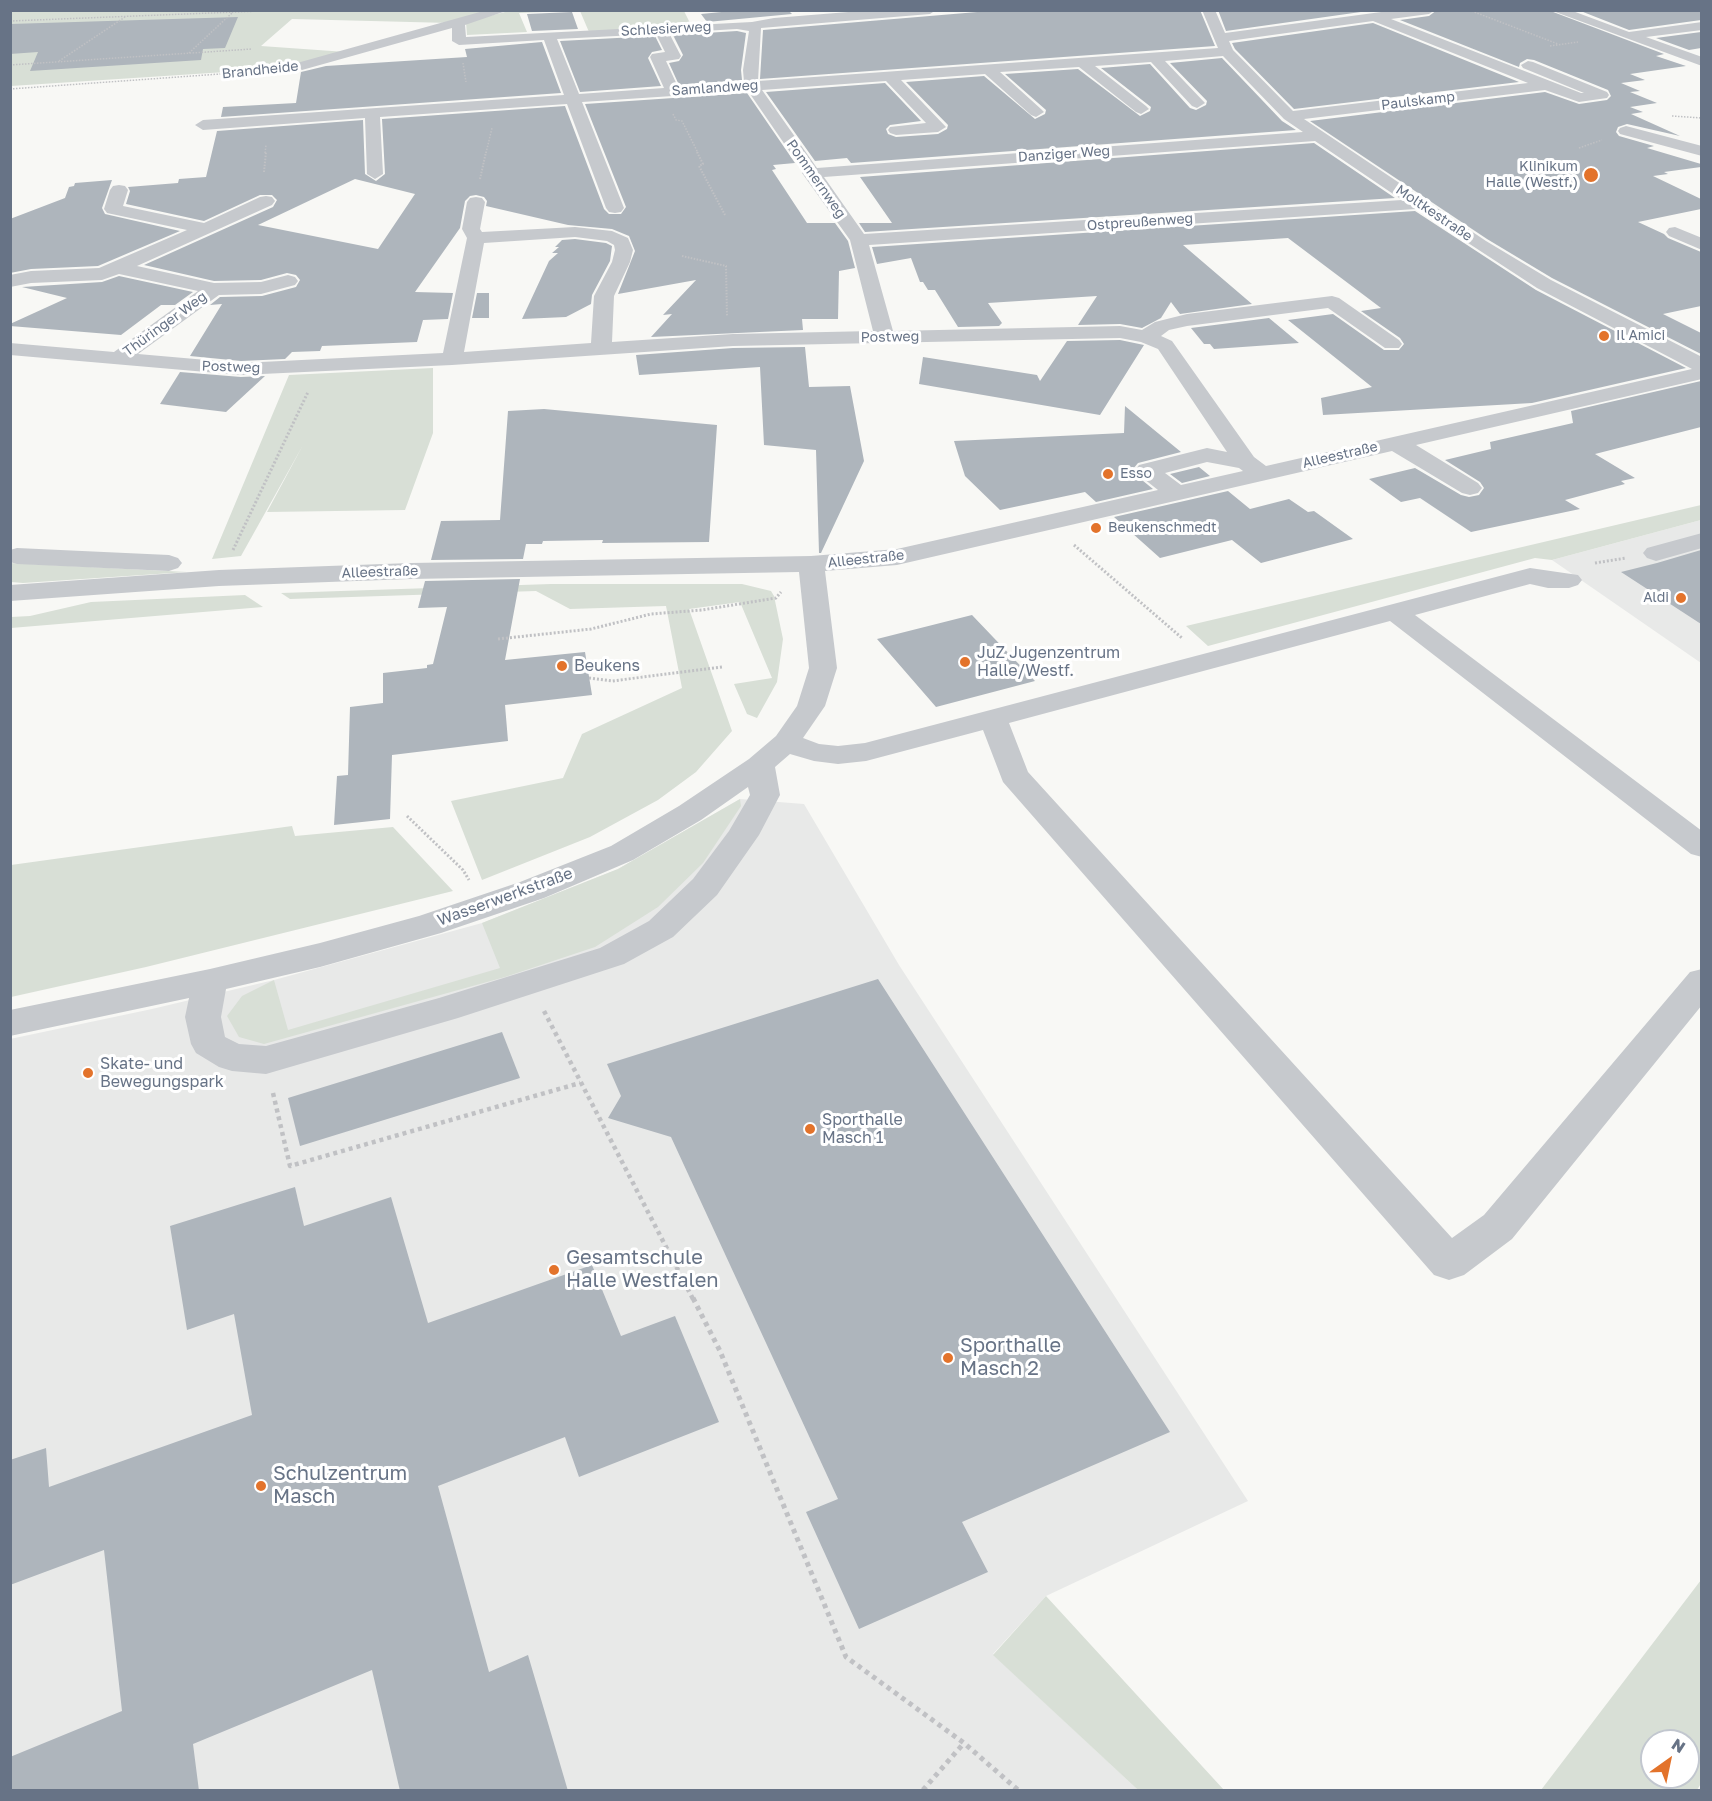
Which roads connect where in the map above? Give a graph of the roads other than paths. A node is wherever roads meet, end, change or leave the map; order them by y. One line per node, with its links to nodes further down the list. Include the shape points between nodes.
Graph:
1 (503, 10): 8 (street, Brandheide)
2 (930, 10): 6 (street, Schlesierweg)
3 (1208, 10): 14 (street, Moltkestraße)
4 (1429, 10): 7 (street, Samlandweg)
5 (1556, 10): 12 (street)
6 (891, 12): 9 (street, Schlesierweg)
7 (1376, 18): 14 (street, Samlandweg); 16 (street, Paulskamp)
8 (458, 23): 13 (street, Schlesierweg, via 459,41); 19 (street, Brandheide)
9 (752, 26): 11 (street, Schlesierweg); 22 (street, via 756,30)
10 (1701, 26): 12 (street)
11 (660, 29): 13 (street, Schlesierweg); 24 (street, via 674,56 657,57)
12 (1626, 35): 18 (street)
13 (549, 36): 25 (street)
14 (1223, 45): 15 (street, Samlandweg); 30 (street, Moltkestraße)
15 (1153, 56): 17 (street, Samlandweg); 26 (street)
16 (1478, 56): 23 (street, Paulskamp); 23 (street, Paulskamp, via 1502,54 1602,95 1579,98)
17 (1080, 61): 20 (street, Samlandweg); 27 (street)
18 (1701, 62)
19 (302, 66)
20 (987, 68): 21 (street, Samlandweg); 28 (street)
21 (889, 75): 22 (street, Samlandweg); 32 (street, via 938,127)
22 (751, 85): 24 (street, Samlandweg); 36 (street, Pommernweg)
23 (1547, 85): 30 (street, Paulskamp)
24 (668, 91): 25 (street, Samlandweg)
25 (572, 98): 29 (street, Samlandweg); 42 (street)
26 (1197, 103)
27 (1141, 109)
28 (1036, 112)
29 (372, 113): 31 (street, Samlandweg); 37 (street)
30 (1289, 116): 34 (street, Moltkestraße)
31 (203, 125)
32 (896, 129)
33 (1626, 131): 35 (street)
34 (1317, 136): 36 (street, Danziger Weg); 41 (street, Moltkestraße)
35 (1701, 151)
36 (810, 173): 46 (street, Pommernweg)
37 (375, 174)
38 (119, 190): 43 (street, via 113,209)
39 (266, 201): 43 (street, Thüringer Weg)
40 (476, 202): 45 (street, via 471,229)
41 (1420, 204): 46 (street, Ostpreußenweg); 59 (street, Moltkestraße, via 1544,284)
42 (615, 208)
43 (204, 228): 48 (street, Thüringer Weg)
44 (1675, 232): 47 (street)
45 (476, 238): 56 (street, via 575,232 612,236 622,242 621,262 604,296); 58 (street)
46 (859, 240): 52 (street, Pommernweg)
47 (1701, 245)
48 (118, 268): 49 (street, Thüringer Weg, via 102,274); 51 (street, Thüringer Weg)
49 (10, 281)
50 (288, 281): 51 (street, Thüringer Weg, via 261,288)
51 (214, 289): 57 (street, Thüringer Weg)
52 (885, 337): 53 (street, Postweg, via 1120,332); 56 (street, Postweg, via 733,340)
53 (1146, 337): 54 (street, via 1162,326 1187,320 1332,302); 62 (street, Postweg, via 1165,345)
54 (1392, 344)
55 (10, 349): 57 (street, Postweg)
56 (601, 350): 58 (street, Postweg)
57 (117, 359): 58 (street, Postweg, via 241,369)
58 (452, 359)
59 (1701, 366)
60 (1701, 373): 61 (street, Alleestraße)
61 (1396, 443): 62 (street, Alleestraße); 63 (street)
62 (1253, 468): 64 (street, Alleestraße); 64 (street, via 1207,455 1147,470)
63 (1470, 488)
64 (1176, 493): 68 (street, Alleestraße, via 897,557)
65 (1701, 540): 66 (street)
66 (1656, 553)
67 (16, 556): 69 (street, via 188,564)
68 (812, 564): 69 (street, Alleestraße); 74 (street, Wasserwerkstraße, via 823,668 811,706)
69 (219, 578): 71 (street, Alleestraße)
70 (1569, 579): 72 (street, via 1530,576)
71 (10, 593)
72 (1394, 611): 73 (street); 76 (street)
73 (993, 719): 74 (street, via 866,752 814,752); 78 (street, via 1014,775 1449,1263 1498,1227)
74 (786, 742): 75 (street, Wasserwerkstraße)
75 (760, 765): 77 (street, Wasserwerkstraße, via 622,853 532,890 429,925); 77 (street, via 765,795 743,835 705,887 661,929 612,956 266,1060 232,1057 209,1044 203,1017)
76 (1701, 847)
77 (210, 981): 79 (street, Wasserwerkstraße)
78 (1701, 981)
79 (10, 1023)

